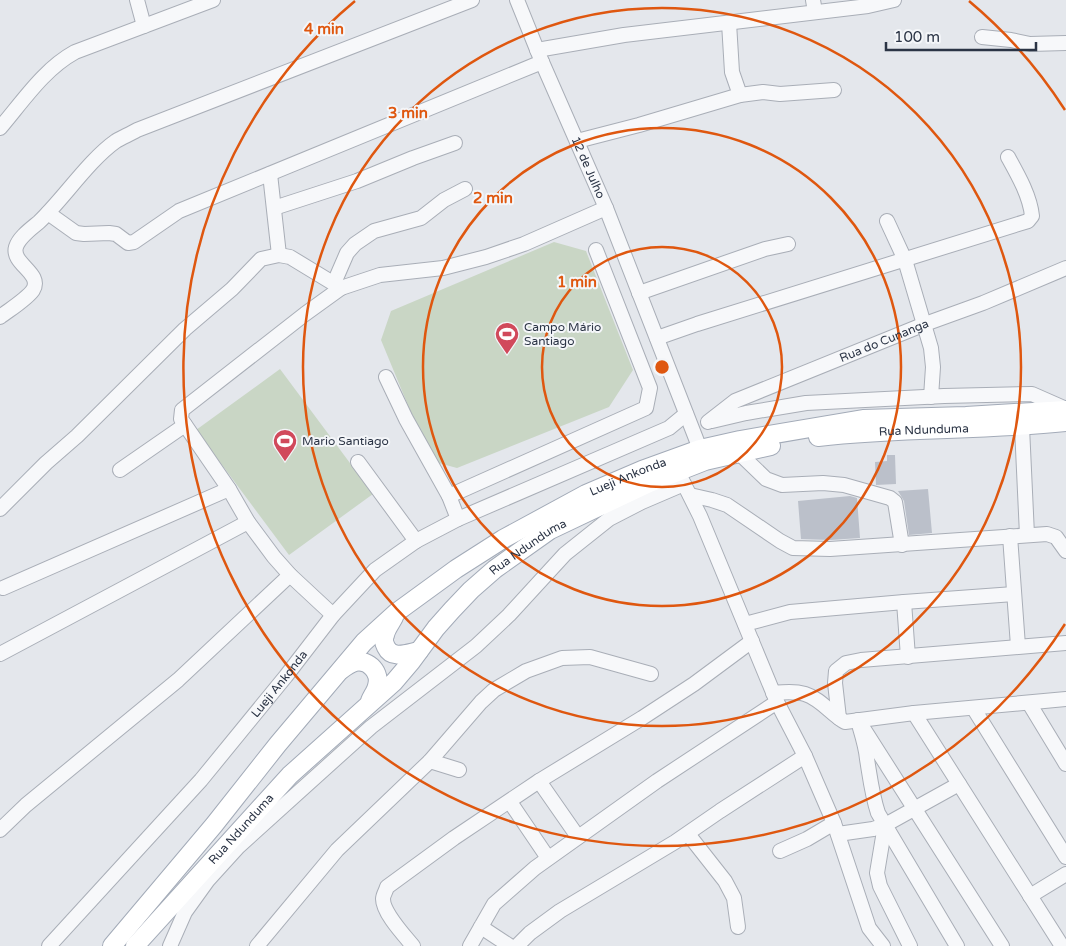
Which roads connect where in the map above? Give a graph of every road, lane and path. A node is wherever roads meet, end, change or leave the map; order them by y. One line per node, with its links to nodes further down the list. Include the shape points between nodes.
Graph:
1 (137, 0): 8 (street)
2 (213, 0): 8 (street)
3 (472, 0): 22 (street, via 137,130 98,158)
4 (517, 0): 11 (street, 12 de Julho)
5 (894, 0): 6 (street, via 868,6)
6 (814, 6): 7 (street)
7 (729, 23): 11 (street, via 624,35); 13 (street, via 731,66)
8 (144, 26): 14 (street, via 61,60)
9 (982, 37): 10 (street, via 1030,44)
10 (1066, 42)
11 (539, 56): 15 (street, 12 de Julho); 18 (street)
12 (834, 90): 13 (street)
13 (740, 95): 15 (street)
14 (0, 128)
15 (577, 141): 21 (street, 12 de Julho)
16 (455, 142): 20 (street)
17 (1008, 157): 27 (street, via 1031,210 1032,216 1028,221)
18 (270, 174): 20 (street); 22 (street, via 179,211 134,242 128,243 116,234 76,233)
19 (466, 189): 29 (street, via 450,196 421,218 374,232 355,244 346,254)
20 (274, 208): 26 (street)
21 (606, 208): 29 (street, via 486,257 443,268 380,275); 30 (street, 12 de Julho)
22 (48, 213): 31 (street, via 16,246 17,257 34,279 34,289)
23 (887, 221): 27 (street)
24 (788, 244): 30 (street)
25 (596, 250): 49 (street, via 650,388 646,408)
26 (279, 255): 29 (street); 50 (street, via 261,259 185,328)
27 (905, 260): 32 (street); 33 (street)
28 (1066, 268): 32 (street, Rua do Cunanga)
29 (338, 285): 40 (street, via 182,410 180,416)
30 (639, 293): 33 (street, 12 de Julho)
31 (0, 317)
32 (924, 324): 35 (street, via 931,348); 38 (street, Rua do Cunanga, via 735,401)
33 (657, 338): 37 (street, 12 de Julho)
34 (386, 377): 49 (street)
35 (932, 397): 36 (street, Lueji Ankonda, via 1032,394); 38 (street, Lueji Ankonda, via 806,403 746,412)
36 (1066, 410): 43 (main road, Lueji Ankonda, via 863,419)
37 (686, 414): 42 (street, 12 de Julho); 51 (street, Lueji Ankonda, via 669,428)
38 (708, 422): 42 (street)
39 (1066, 422): 41 (main road, Rua Ndunduma)
40 (185, 425): 46 (street); 48 (street)
41 (1022, 427): 44 (main road, Rua Ndunduma, via 856,432 800,439); 53 (street)
42 (692, 429): 43 (street, 12 de Julho)
43 (700, 449): 62 (main road, Lueji Ankonda, via 586,494 503,539)
44 (739, 453): 47 (main road, Rua Ndunduma, via 705,461); 56 (street, via 766,479 782,485 822,482 890,498 895,502)
45 (358, 462): 55 (street)
46 (120, 470)
47 (684, 484): 56 (street, via 727,505 793,548); 64 (street); 68 (main road, Rua Ndunduma, via 649,483 550,530 471,590); 106 (street, via 609,519 565,554 476,646 371,727 238,847 185,912)
48 (229, 489): 52 (street); 59 (street)
49 (448, 496): 51 (street)
50 (0, 509)
51 (458, 519): 55 (street, Lueji Ankonda)
52 (248, 522): 58 (street); 69 (street)
53 (1027, 535): 54 (street); 57 (street, via 1056,537)
54 (1010, 536): 56 (street); 60 (street)
55 (416, 540): 63 (street, Lueji Ankonda, via 376,570)
56 (902, 545)
57 (1066, 551)
58 (290, 575): 63 (street); 92 (street, via 178,680)
59 (3, 588)
60 (1014, 594): 61 (street); 67 (street)
61 (904, 602): 64 (street, via 790,612); 70 (street)
62 (397, 612): 68 (main road, via 385,635 384,643 388,650 394,655); 71 (main road, Lueji Ankonda, via 364,642)
63 (333, 615): 103 (street, Lueji Ankonda, via 201,780)
64 (745, 624): 65 (street)
65 (752, 641): 73 (street); 86 (street, via 694,684)
66 (1066, 643): 67 (street)
67 (1018, 646): 70 (street)
68 (419, 650): 75 (main road, Rua Ndunduma, via 394,682)
69 (0, 654)
70 (908, 657): 79 (street, via 861,660 846,663 836,671 834,683)
71 (339, 671): 75 (main road, via 354,662 364,662 373,667 378,685); 81 (main road, Lueji Ankonda)
72 (651, 674): 83 (street, via 590,657 562,658 542,664 494,690)
73 (775, 697): 79 (street, via 792,692 806,694); 82 (street); 94 (street)
74 (1066, 699): 76 (street)
75 (369, 703): 105 (main road, Rua Ndunduma, via 290,774)
76 (1029, 703): 77 (street); 84 (street)
77 (974, 708): 78 (street); 96 (street)
78 (914, 713): 80 (street); 87 (street)
79 (839, 718): 80 (street, via 845,722)
80 (858, 720): 89 (street); 90 (street, via 874,802)
81 (278, 744): 104 (main road, Rua Ndunduma)
82 (805, 756): 91 (street); 93 (street)
83 (430, 762): 85 (street); 107 (street, via 337,850)
84 (1066, 764)
85 (459, 770)
86 (539, 782): 88 (street); 94 (street)
87 (959, 784): 89 (street); 99 (street)
88 (510, 802): 97 (street); 108 (street, via 387,887 384,906)
89 (916, 808): 90 (street); 115 (street)
90 (885, 825): 91 (street, via 873,829); 113 (street, via 877,873 880,886); 114 (street)
91 (836, 828): 95 (street); 112 (street, via 869,928)
92 (0, 830)
93 (688, 834): 100 (street, via 725,880 734,898); 111 (street, via 560,911)
94 (578, 837): 97 (street)
95 (780, 851)
96 (1066, 857)
97 (548, 858): 101 (street, via 494,904)
98 (1066, 874): 99 (street)
99 (1030, 896): 102 (street)
100 (738, 927)
101 (481, 928): 109 (street); 110 (street)
102 (1060, 943)
103 (49, 946)
104 (112, 946)
105 (135, 946)
106 (170, 946)
107 (257, 946)
108 (413, 946)
109 (470, 946)
110 (510, 946)
111 (516, 946)
112 (883, 946)
113 (910, 946)
114 (957, 946)
115 (1002, 946)

